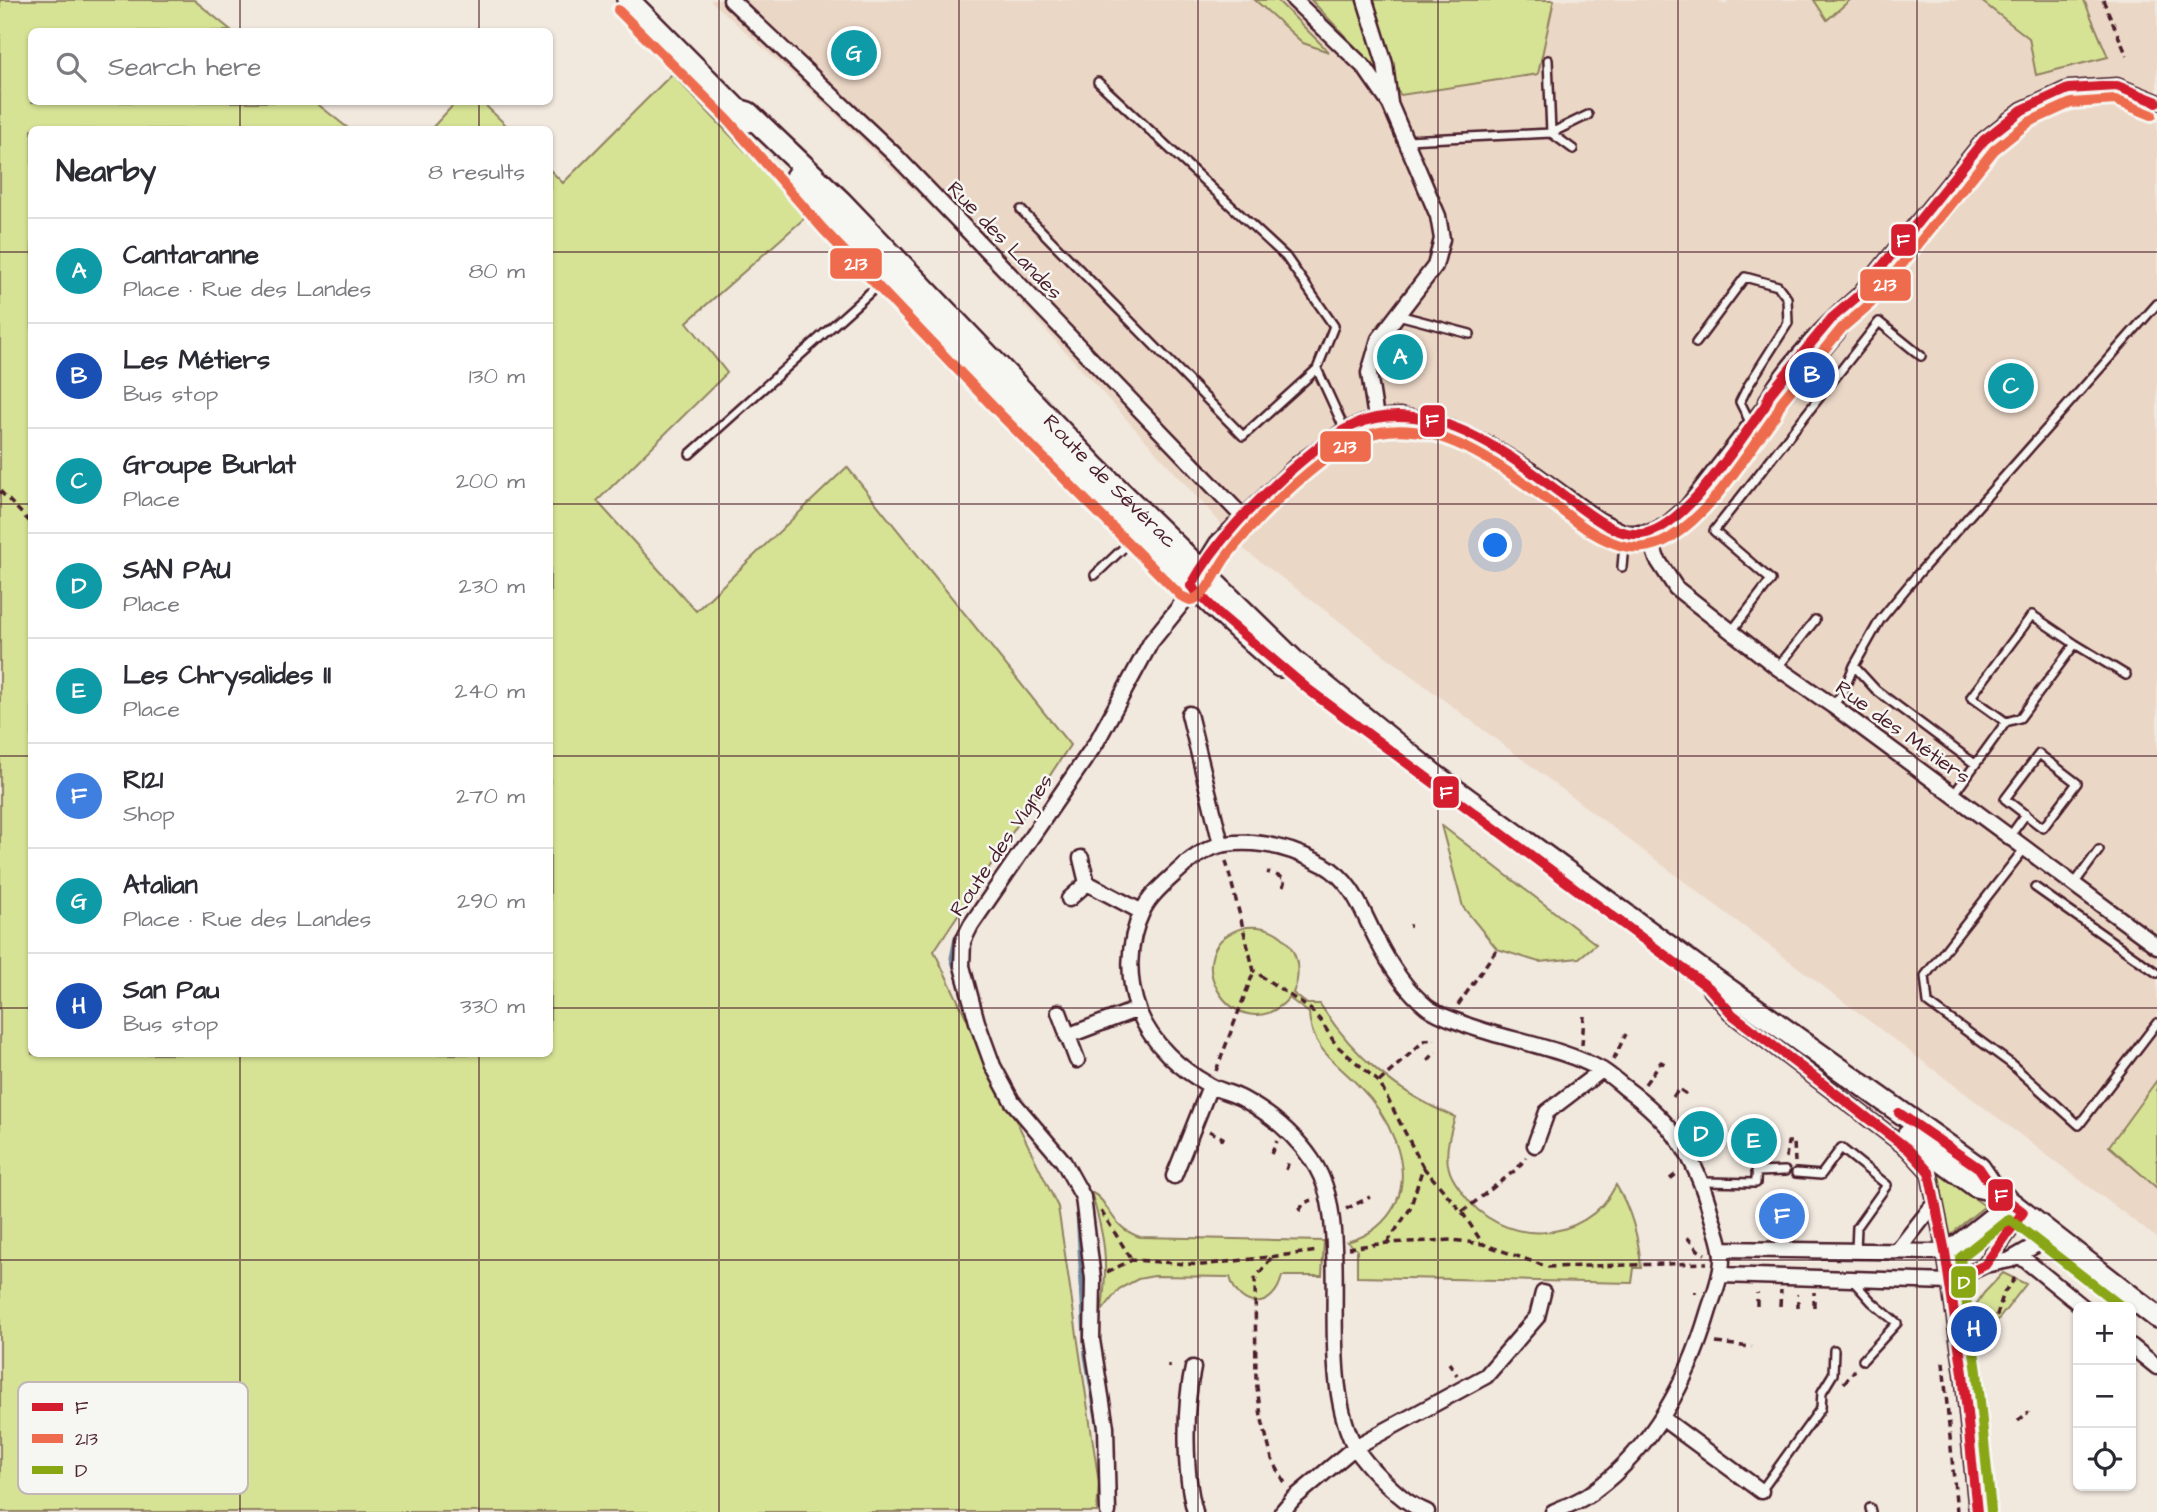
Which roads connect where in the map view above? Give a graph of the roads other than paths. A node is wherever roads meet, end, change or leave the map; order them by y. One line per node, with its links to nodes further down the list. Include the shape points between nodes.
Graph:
1 (628, 0): 15 (main road, Route de Sévérac, via 738,110 833,219)
2 (731, 0): 27 (street, Rue des Landes, via 894,154)
3 (1294, 0): 8 (street, via 1364,68)
4 (1365, 0): 8 (street, via 1385,64)
5 (1548, 60): 10 (lane)
6 (1098, 82): 22 (lane, via 1286,257 1334,326)
7 (2157, 102): 24 (street, via 2117,86 2068,89 2022,110 1984,141 1858,296 1832,318)
8 (1390, 104): 11 (street)
9 (1588, 115): 10 (lane)
10 (1551, 133): 11 (lane); 12 (lane)
11 (1406, 140): 17 (street, via 1438,216 1442,239 1435,266)
12 (1573, 149)
13 (1021, 210): 22 (lane, via 1243,436)
14 (861, 238): 15 (main road, Route de Sévérac)
15 (894, 271): 21 (main road, Route de Sévérac); 26 (lane)
16 (2157, 304): 37 (lane, via 1918,574 1880,621)
17 (1398, 315): 18 (lane); 23 (street, via 1379,339 1369,373)
18 (1470, 334)
19 (1696, 343): 24 (lane, via 1745,277 1778,286 1787,298 1788,323 1740,402)
20 (1921, 356): 35 (lane, via 1879,322 1714,531 1771,580)
21 (988, 369): 28 (main road, Route de Sévérac); 33 (main road, Route de Sévérac, via 1095,467)
22 (1317, 369): 25 (lane)
23 (1376, 418): 25 (street, Route des Vignes); 29 (street, via 1399,416 1449,426 1491,446 1597,519)
24 (1751, 424): 30 (street, via 1687,507 1665,526)
25 (1345, 430): 27 (street, Route des Vignes, via 1299,463)
26 (690, 454)
27 (1242, 516): 33 (street, Route des Vignes, via 1217,543)
28 (1141, 531): 32 (lane); 33 (main road, Route de Sévérac)
29 (1625, 533): 30 (street); 31 (lane)
30 (1648, 533): 35 (street, Rue des Métiers, via 1657,559 1676,589)
31 (1622, 567)
32 (1095, 575)
33 (1195, 579): 58 (main road, Route de Sévérac, via 1219,614 1309,690); 73 (main road, Route de Sévérac, via 1434,775 1979,1168); 95 (street, Route des Vignes, via 1188,596 1151,642 1096,743 963,941 962,966 993,1066 1012,1101 1063,1161 1083,1197 1093,1279 1092,1340 1106,1427)
34 (1815, 620): 38 (lane)
35 (1730, 632): 38 (street, Rue des Métiers)
36 (2075, 644): 39 (lane); 42 (lane, via 2020,718); 42 (lane, via 2032,615 1970,697)
37 (1854, 666): 40 (lane); 43 (lane, via 1876,690)
38 (1778, 668): 40 (street, Rue des Métiers)
39 (2126, 675)
40 (1833, 706): 44 (street, Rue des Métiers)
41 (1189, 714): 47 (street)
42 (2006, 722): 43 (lane)
43 (1975, 765): 44 (lane)
44 (1954, 794): 46 (street, Rue des Métiers)
45 (2026, 814): 45 (lane, via 2043,828 2077,783 2039,754 2005,799); 46 (lane)
46 (2010, 836): 48 (street, Rue des Métiers)
47 (1221, 844): 55 (street, via 1190,860 1160,887); 64 (street, via 1258,842 1288,848 1330,868 1358,898 1397,976 1428,1007)
48 (2026, 848): 52 (street, Rue des Métiers); 61 (lane, via 1925,976 1928,1003 2010,1063 2079,1125)
49 (2099, 849): 52 (lane)
50 (1081, 858): 51 (street)
51 (1087, 883): 54 (street); 55 (street)
52 (2074, 884): 56 (street, Rue des Métiers)
53 (2035, 887): 57 (lane)
54 (1069, 899)
55 (1142, 912): 59 (street, via 1129,958)
56 (2157, 946)
57 (2157, 974)
58 (1709, 988): 73 (main road, Route de Sévérac, via 1976,1186); 74 (street, via 1732,1015 1908,1149 1929,1172)
59 (1138, 1009): 62 (street); 65 (street, via 1150,1033 1174,1062)
60 (1059, 1012): 62 (street)
61 (2157, 1023)
62 (1067, 1036): 63 (street)
63 (1077, 1060)
64 (1602, 1070): 66 (street, via 1547,1112); 72 (street, via 1656,1111 1681,1142)
65 (1210, 1086): 71 (street); 93 (street, via 1240,1097 1290,1132 1318,1169 1331,1205 1341,1411)
66 (1535, 1145)
67 (1756, 1154): 69 (lane)
68 (1784, 1171): 69 (lane)
69 (1756, 1172): 72 (lane, via 1756,1183)
70 (1796, 1172): 76 (lane, via 1821,1175 1841,1148 1887,1185 1857,1227)
71 (1174, 1176)
72 (1703, 1182): 80 (street)
73 (2009, 1201): 75 (main road, Route de Sévérac); 78 (street); 81 (street)
74 (1934, 1204): 77 (street); 78 (street)
75 (2053, 1235): 79 (street); 86 (main road, Route de Sévérac)
76 (1856, 1250): 77 (street); 80 (street)
77 (1898, 1251): 78 (street)
78 (1945, 1252): 83 (street)
79 (2014, 1258): 81 (street); 85 (street)
80 (1721, 1262): 82 (street); 92 (street, via 1701,1337)
81 (1985, 1265): 83 (street)
82 (1852, 1279): 83 (street); 89 (lane, via 1897,1323)
83 (1950, 1282): 100 (street)
84 (1543, 1293): 93 (street, via 1537,1317 1486,1376)
85 (2076, 1302)
86 (2157, 1317)
87 (1834, 1350): 94 (lane, via 1833,1374 1822,1392 1821,1408)
88 (2136, 1350): 90 (street)
89 (1863, 1360)
90 (2157, 1367)
91 (1194, 1368): 96 (street, via 1187,1393 1189,1491)
92 (1662, 1418): 94 (street); 99 (street, via 1632,1456 1592,1493)
93 (1355, 1447): 97 (street); 98 (street, via 1411,1506)
94 (1761, 1491)
95 (1108, 1512)
96 (1195, 1512)
97 (1282, 1512)
98 (1427, 1512)
99 (1553, 1512)
100 (1978, 1512)

